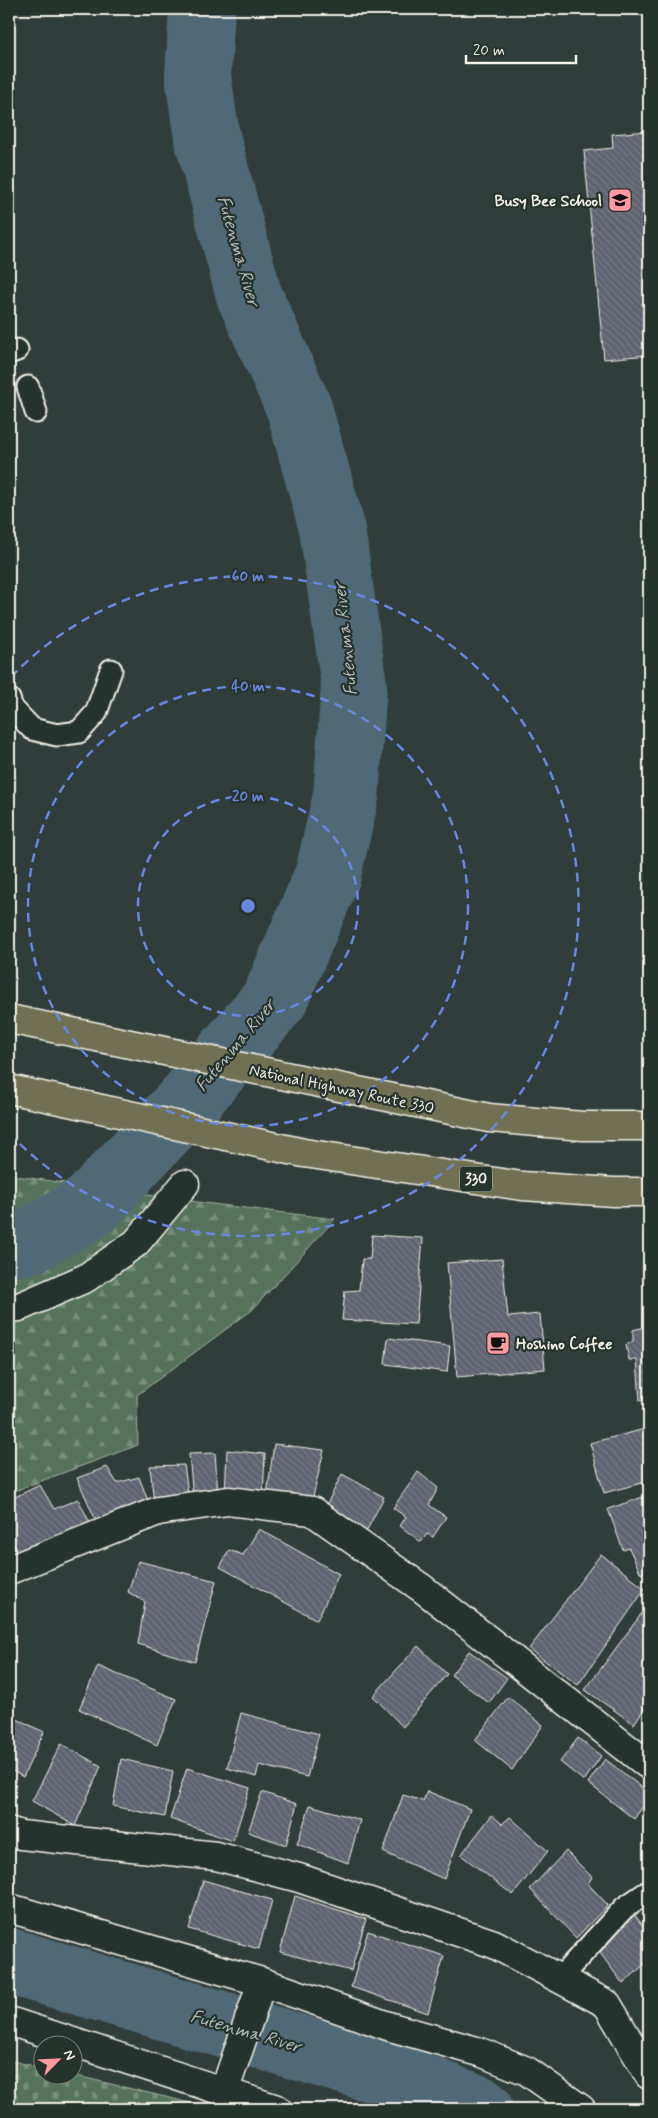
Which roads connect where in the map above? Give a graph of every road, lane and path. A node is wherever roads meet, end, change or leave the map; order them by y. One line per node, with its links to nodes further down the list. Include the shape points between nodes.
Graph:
1 (28, 387): 2 (lane)
2 (36, 412)
3 (111, 670): 4 (lane, via 96,713 79,732 57,735 32,730 12,708)
4 (9, 699)
5 (9, 1019): 7 (highway, National Highway Route 330, via 489,1118 583,1126)
6 (11, 1089): 9 (highway, 330, via 304,1153 522,1186)
7 (649, 1126)
8 (185, 1184): 10 (street, via 136,1243 86,1278 19,1307)
9 (649, 1192)
10 (9, 1308)
11 (9, 1570): 12 (street, via 158,1511 228,1502 312,1511 423,1589)
12 (649, 1765)
13 (9, 1831): 16 (street, via 21,1835 216,1856 290,1876 494,1944)
14 (649, 1891): 16 (lane, via 624,1908)
15 (9, 1908): 17 (street)
16 (559, 1979): 19 (street, via 607,2004)
17 (262, 1984): 20 (street); 22 (street, via 391,2027 480,2052 527,2071)
18 (9, 2021): 20 (street)
19 (649, 2075)
20 (225, 2090): 21 (street)
21 (277, 2109)
22 (581, 2109)

